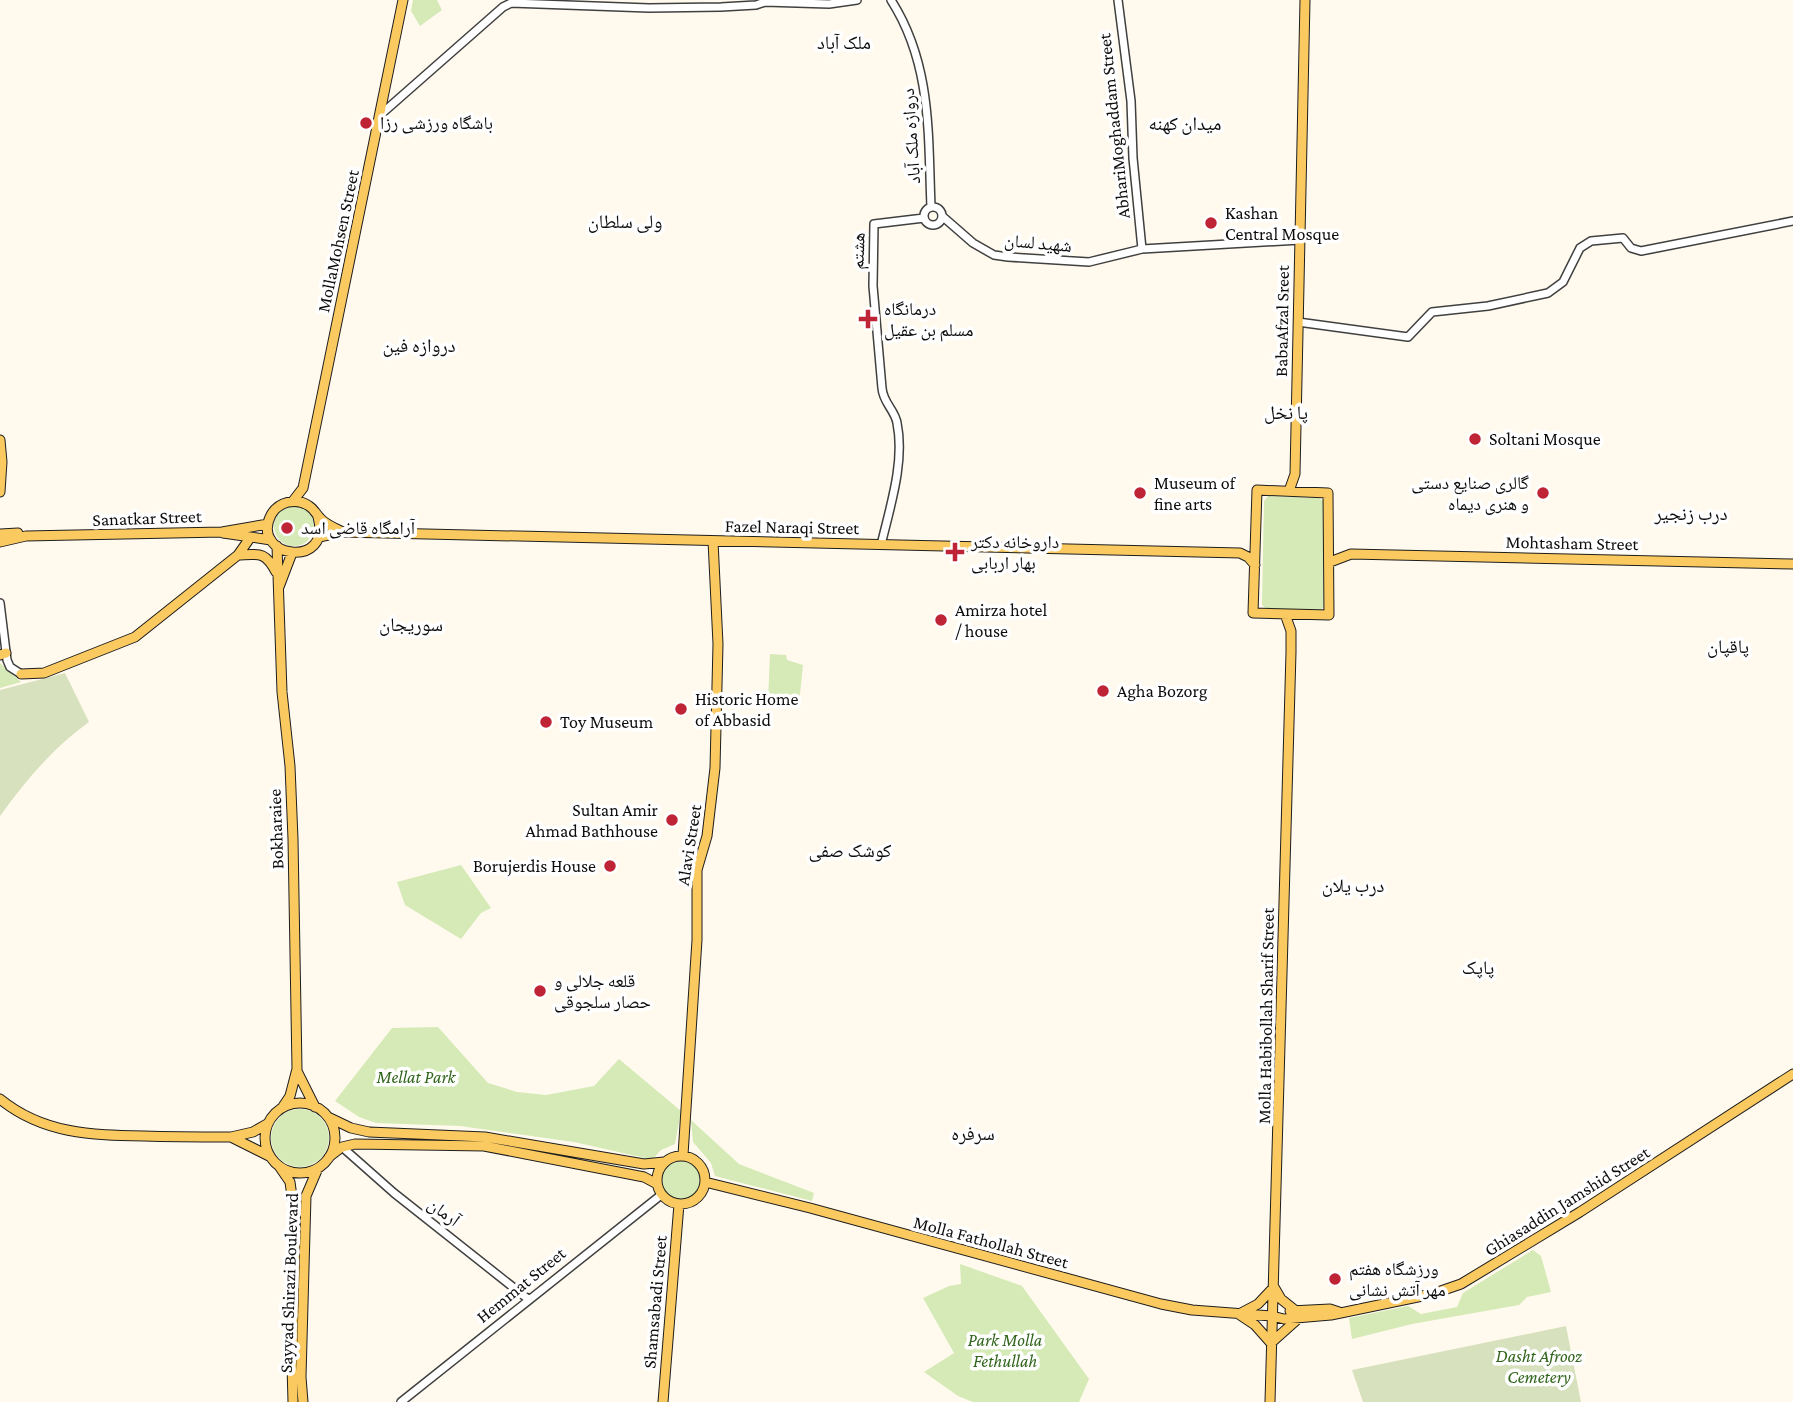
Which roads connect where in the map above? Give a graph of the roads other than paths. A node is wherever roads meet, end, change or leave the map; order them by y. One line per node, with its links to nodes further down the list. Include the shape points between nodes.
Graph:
1 (403, 0): 6 (main road, MollaMohsen Street)
2 (858, 0): 6 (street, via 649,8 511,3)
3 (891, 0): 7 (street, دروازه ملک آباد, via 920,62)
4 (1118, 0): 12 (street, AbhariMoghaddam Street)
5 (1305, 0): 11 (main road, BabaAfzal Sreet)
6 (379, 116): 16 (main road, MollaMohsen Street)
7 (931, 207): 8 (street, via 938,208); 9 (street)
8 (942, 216): 9 (street, via 934,225); 12 (street, شهید لسان, via 994,255 1089,262)
9 (924, 218): 35 (street, هشتم, via 874,224 873,286 882,394 897,420 900,443)
10 (1793, 222): 13 (street, via 1641,251 1623,238 1591,240 1580,248 1563,282 1548,293 1432,312 1408,337)
11 (1300, 240): 12 (street, شهید لسان); 13 (main road, BabaAfzal Sreet)
12 (1142, 249)
13 (1298, 325): 15 (main road, BabaAfzal Sreet)
14 (0, 440): 18 (main road)
15 (1295, 474): 17 (main road); 19 (main road)
16 (303, 488): 20 (main road); 21 (main road)
17 (1289, 491): 19 (main road); 30 (main road, via 1256,491)
18 (0, 492)
19 (1304, 492): 34 (main road, via 1328,493)
20 (293, 501): 21 (main road); 23 (main road, via 276,508)
21 (310, 506): 22 (main road)
22 (318, 517): 25 (main road); 28 (main road)
23 (268, 524): 24 (main road, Sanatkar Street); 33 (main road)
24 (222, 532): 27 (main road, Sanatkar Street); 29 (main road)
25 (343, 532): 28 (main road, Fazel Naraqi Street); 31 (main road, Fazel Naraqi Street)
26 (0, 534): 27 (main road, Sanatkar Street)
27 (26, 536): 32 (main road, Sanatkar Street)
28 (319, 537): 36 (main road, via 310,548)
29 (250, 538): 33 (main road); 39 (main road)
30 (1255, 538): 37 (main road, via 1251,547); 42 (main road)
31 (713, 541): 35 (main road, Fazel Naraqi Street); 62 (main road, Alavi Street, via 718,644 715,768 707,836 697,870)
32 (0, 542)
33 (274, 543): 36 (main road); 43 (main road, Bokharaiee)
34 (1330, 544): 38 (main road); 40 (main road)
35 (881, 545): 37 (main road, Fazel Naraqi Street)
36 (292, 553): 44 (main road, Bokharaiee)
37 (1240, 553): 42 (main road)
38 (1350, 554): 40 (main road); 41 (main road, Mohtasham Street)
39 (237, 555): 43 (main road, via 263,555); 50 (main road, via 135,637 44,673)
40 (1330, 562): 47 (main road, via 1329,615)
41 (1793, 564)
42 (1255, 565): 46 (main road, via 1253,613)
43 (276, 573): 44 (main road, Bokharaiee)
44 (279, 589): 51 (main road, Bokharaiee, via 293,839)
45 (0, 603): 49 (street)
46 (1285, 614): 47 (main road); 48 (main road)
47 (1297, 614): 48 (main road)
48 (1291, 631): 72 (main road, Molla Habibollah Sharif Street)
49 (3, 654): 50 (street)
50 (21, 674)
51 (297, 1069): 54 (main road, Bokharaiee); 55 (main road, Bokharaiee)
52 (1793, 1074): 75 (main road, Ghiasaddin Jamshid Street, via 1461,1284 1340,1312)
53 (0, 1099): 59 (main road, via 33,1120 78,1134)
54 (315, 1107): 55 (main road, via 298,1103); 56 (main road)
55 (282, 1108): 57 (main road)
56 (328, 1118): 58 (main road); 64 (main road, via 335,1137)
57 (267, 1124): 59 (main road); 63 (main road)
58 (351, 1128): 60 (main road, via 344,1136); 65 (main road, via 485,1137 644,1164)
59 (230, 1137): 63 (main road)
60 (355, 1144): 61 (main road); 69 (main road, via 484,1146 643,1177)
61 (342, 1147): 64 (main road); 73 (street, آرمان)
62 (683, 1155): 65 (main road); 68 (main road, via 700,1164)
63 (269, 1156): 66 (main road)
64 (329, 1157): 67 (main road)
65 (664, 1162): 69 (main road)
66 (279, 1167): 67 (main road, via 302,1173); 78 (main road, Sayyad Shirazi Boulevard, via 290,1182 293,1204)
67 (318, 1168): 79 (main road, Sayyad Shirazi Boulevard, via 306,1196)
68 (705, 1182): 71 (main road, via 694,1201); 74 (main road, Molla Fathollah Street, via 1161,1304)
69 (657, 1184): 70 (main road)
70 (662, 1195): 71 (main road); 73 (street, Hemmat Street)
71 (679, 1204): 81 (main road, Shamsabadi Street)
72 (1274, 1287): 74 (main road, via 1258,1304); 75 (main road); 76 (main road, Molla Habibollah Sharif Street)
73 (528, 1299): 80 (street, Hemmat Street)
74 (1238, 1314): 76 (main road, Molla Fathollah Street); 77 (main road)
75 (1297, 1314): 76 (main road, Ghiasaddin Jamshid Street); 77 (main road)
76 (1272, 1316): 77 (main road, Molla Habibollah Sharif Street)
77 (1271, 1343): 82 (main road, Molla Habibollah Sharif Street)
78 (293, 1402)
79 (303, 1402)
80 (401, 1402)
81 (663, 1402)
82 (1270, 1402)

